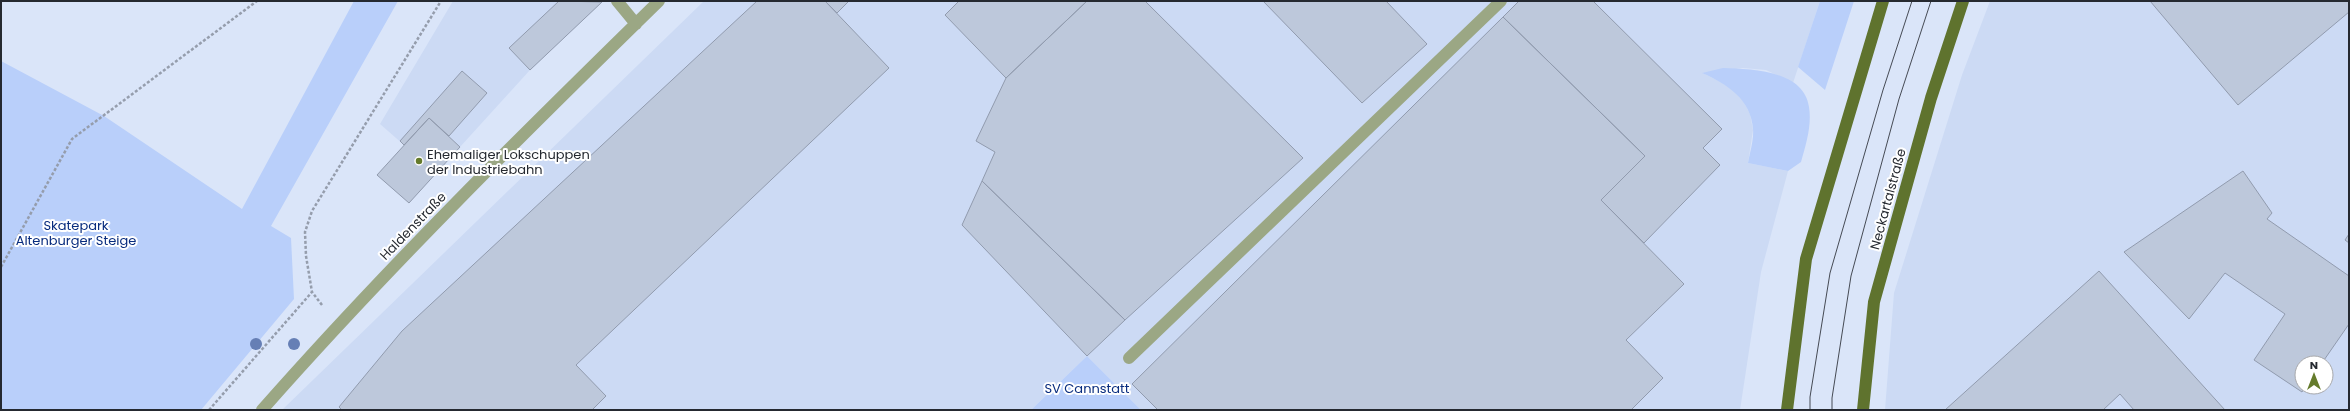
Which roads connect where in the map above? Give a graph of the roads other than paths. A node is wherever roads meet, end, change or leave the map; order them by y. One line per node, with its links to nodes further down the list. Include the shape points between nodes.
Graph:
1 (617, 1): 6 (street)
2 (659, 1): 6 (street, Haldenstraße)
3 (1501, 1): 7 (street)
4 (1883, 1): 9 (main road, via 1806,260)
5 (1963, 1): 10 (main road, Neckartalstraße, via 1930,98 1874,302)
6 (636, 24): 8 (street, Haldenstraße, via 337,325)
7 (1129, 358)
8 (262, 410)
9 (1787, 410)
10 (1863, 410)

